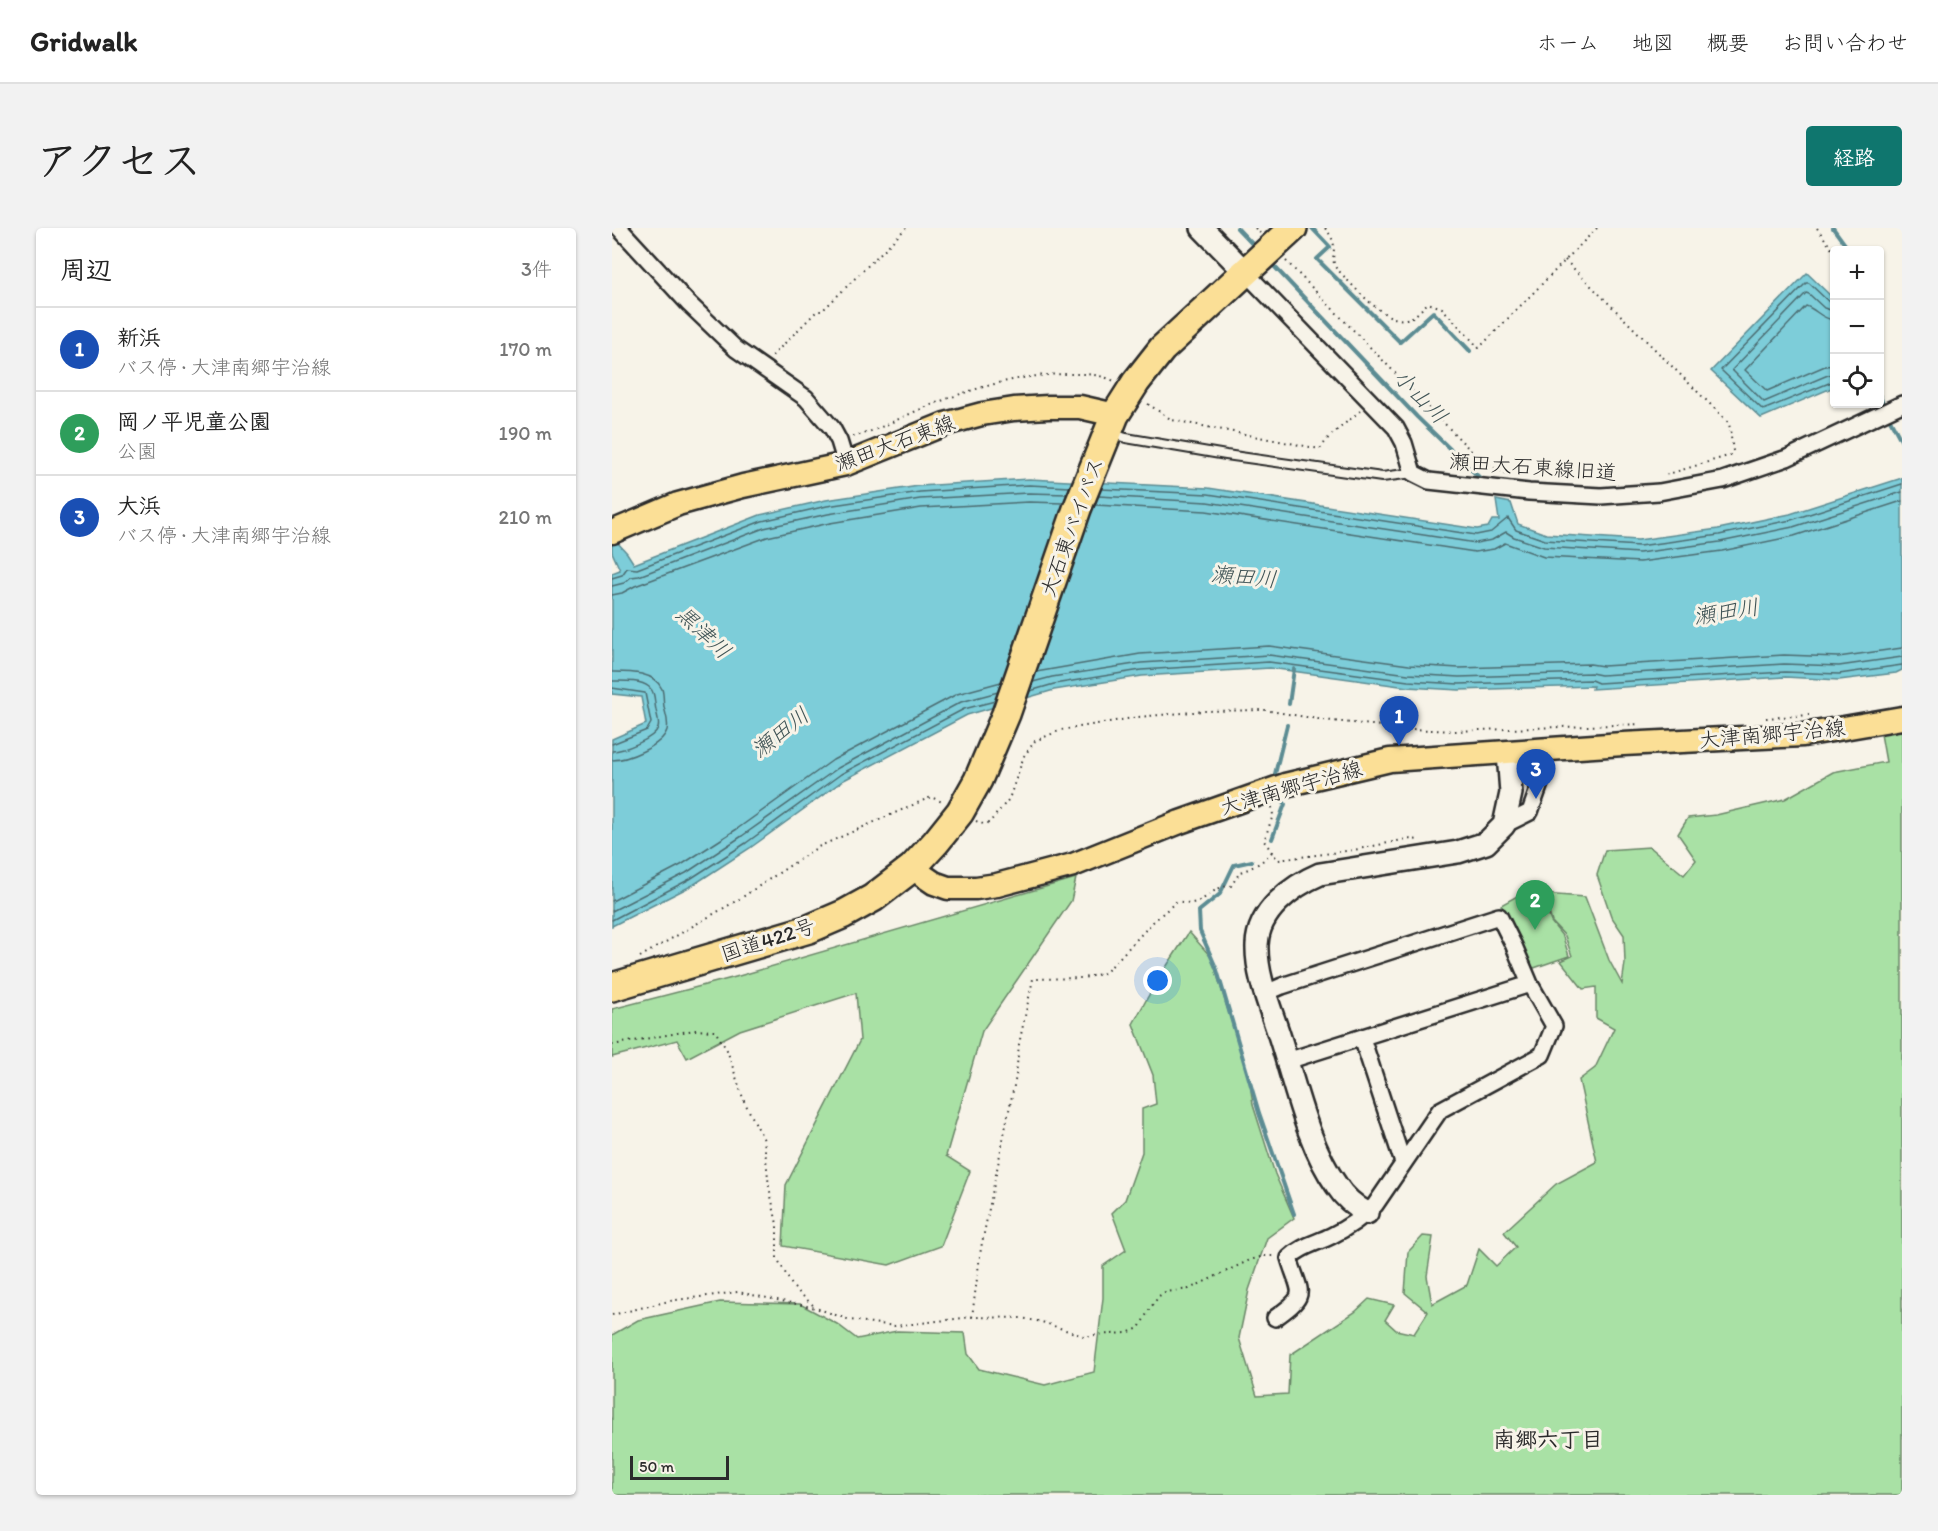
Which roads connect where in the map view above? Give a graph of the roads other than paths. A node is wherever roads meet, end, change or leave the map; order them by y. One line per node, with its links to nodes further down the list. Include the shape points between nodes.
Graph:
1 (619, 228): 8 (street, via 736,350 806,398 832,428)
2 (1202, 228): 5 (street)
3 (1293, 228): 4 (highway, 大石東バイパス)
4 (1264, 237): 5 (highway, 大石東バイパス)
5 (1244, 272): 7 (highway, 大石東バイパス, via 1162,349 1136,382); 9 (street, via 1396,428)
6 (1898, 406): 9 (street, 瀬田大石東線旧道, via 1787,458 1723,480 1659,492 1601,496 1528,492 1428,481)
7 (1106, 434): 8 (main road, 瀬田大石東線, via 1080,407 1014,409 945,424); 9 (lane, via 1382,477); 15 (highway, 大石東バイパス, via 1006,714 978,780 960,812)
8 (846, 464): 10 (main road, 瀬田大石東線, via 689,501)
9 (1413, 473)
10 (613, 531)
11 (1902, 718): 12 (main road, 大津南郷宇治線, via 1803,735)
12 (1541, 751): 13 (main road, 大津南郷宇治線); 14 (street, via 1540,783 1530,812)
13 (1508, 753): 14 (street, via 1511,794); 15 (main road, 大津南郷宇治線, via 1390,760 1268,791 1082,861 997,885 948,888)
14 (1504, 825): 18 (street, via 1486,843 1458,852 1320,874 1301,883 1282,897 1262,925 1257,945)
15 (912, 868): 17 (highway, 国道422号, via 873,898 809,929)
16 (1530, 984): 18 (street, via 1499,916); 19 (street); 21 (street, via 1554,1026 1542,1055 1440,1110)
17 (612, 987)
18 (1266, 993): 20 (street)
19 (1362, 1038): 20 (street); 21 (street)
20 (1287, 1061): 22 (street, via 1319,1156 1337,1187)
21 (1403, 1163): 22 (street)
22 (1367, 1213): 23 (street, via 1289,1258 1300,1288 1299,1298)
23 (1275, 1318)

